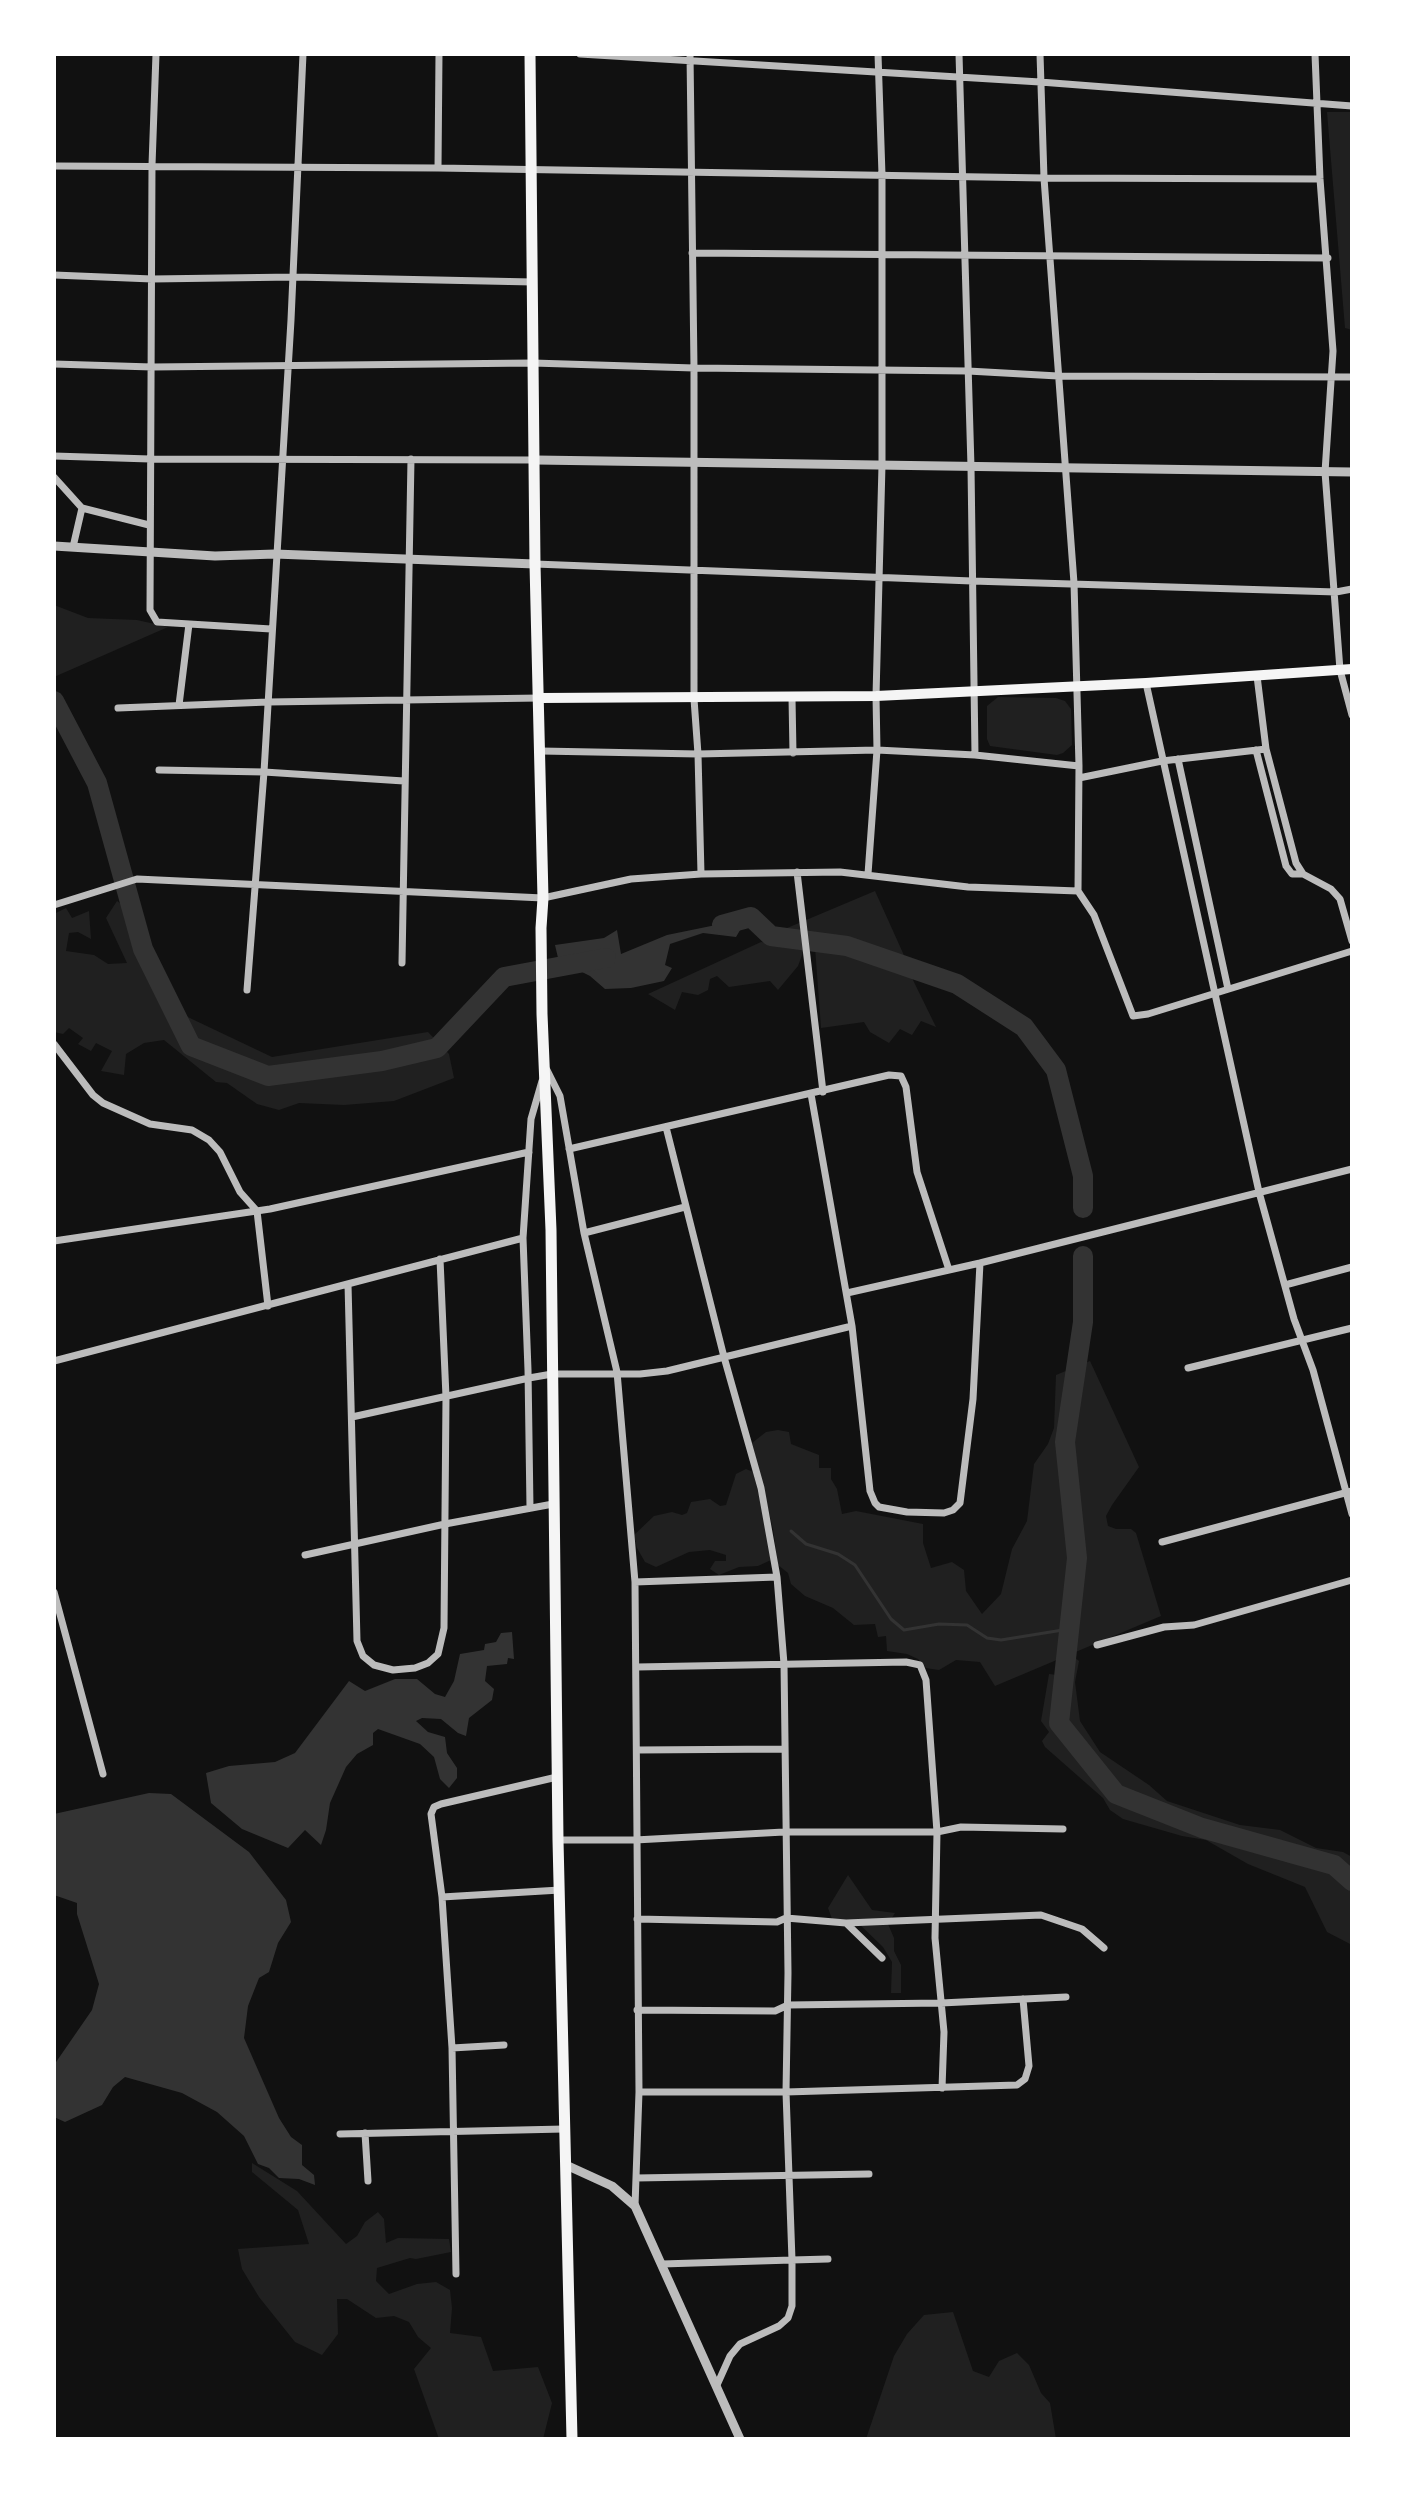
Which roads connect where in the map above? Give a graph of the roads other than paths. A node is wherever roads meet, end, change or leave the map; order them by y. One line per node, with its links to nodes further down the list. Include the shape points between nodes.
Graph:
1 (156, 54): 17 (street)
2 (303, 54): 19 (street)
3 (439, 54): 20 (street)
4 (530, 54): 21 (main road)
5 (580, 54): 10 (street)
6 (878, 54): 12 (street)
7 (959, 54): 13 (street)
8 (1040, 54): 14 (street)
9 (1315, 54): 15 (street)
10 (601, 55): 11 (street)
11 (690, 57): 12 (street); 22 (street)
12 (879, 74): 13 (street); 23 (street)
13 (959, 78): 14 (street); 24 (street)
14 (1040, 82): 15 (street); 25 (street)
15 (1316, 105): 16 (street); 26 (street)
16 (1352, 106)
17 (152, 165): 18 (street); 19 (street); 34 (street)
18 (54, 166)
19 (296, 167): 20 (street); 33 (street)
20 (438, 168): 21 (street)
21 (533, 169): 22 (street); 35 (main road)
22 (691, 172): 23 (street); 27 (street)
23 (882, 175): 24 (street); 29 (street)
24 (962, 176): 25 (street); 28 (street)
25 (1044, 178): 26 (street); 30 (street)
26 (1320, 179): 31 (street)
27 (692, 253): 29 (street); 40 (street)
28 (965, 253): 29 (street); 30 (street); 42 (street)
29 (882, 254): 41 (street)
30 (1050, 254): 31 (street); 43 (street)
31 (1328, 258): 44 (street)
32 (54, 275): 34 (street)
33 (294, 277): 34 (street); 35 (street); 38 (street)
34 (152, 279): 39 (street)
35 (533, 282): 36 (main road)
36 (533, 363): 38 (street); 40 (street); 50 (main road)
37 (54, 364): 39 (street)
38 (287, 366): 39 (street); 47 (street)
39 (152, 367): 48 (street)
40 (694, 368): 41 (street); 51 (street)
41 (880, 370): 42 (street); 52 (street)
42 (968, 371): 43 (street); 53 (street)
43 (1058, 376): 44 (street); 54 (street)
44 (1333, 376): 45 (street); 55 (street)
45 (1352, 377)
46 (54, 456): 48 (street)
47 (281, 458): 48 (street); 49 (street); 63 (street)
48 (150, 459): 59 (street)
49 (411, 459): 50 (street); 64 (street)
50 (536, 460): 51 (street); 65 (main road)
51 (694, 462): 52 (street); 66 (street)
52 (882, 465): 53 (street); 67 (street)
53 (971, 467): 54 (street); 68 (street)
54 (1066, 468): 55 (street); 69 (street)
55 (1325, 472): 56 (street); 71 (street)
56 (1352, 472)
57 (54, 477): 58 (street)
58 (82, 508): 59 (street); 61 (street)
59 (149, 525): 62 (street)
60 (54, 546): 61 (street)
61 (73, 547): 62 (street)
62 (150, 552): 63 (street); 72 (street, via 150,610 157,622)
63 (275, 554): 64 (street); 73 (street)
64 (410, 560): 65 (street); 82 (street)
65 (535, 564): 66 (street); 80 (main road)
66 (694, 570): 67 (street); 83 (street)
67 (879, 576): 68 (street); 79 (street)
68 (972, 581): 69 (street); 78 (street)
69 (1074, 583): 71 (street); 77 (street)
70 (1352, 589): 71 (street)
71 (1336, 592): 74 (street)
72 (189, 624): 73 (street); 85 (street)
73 (271, 629): 84 (street)
74 (1346, 669): 75 (main road); 87 (street)
75 (1257, 676): 76 (main road); 88 (street)
76 (1146, 683): 77 (main road); 96 (street)
77 (1077, 686): 78 (main road); 97 (street)
78 (973, 690): 79 (main road); 94 (street)
79 (876, 696): 81 (main road); 89 (street)
80 (540, 698): 82 (street); 83 (main road); 91 (main road)
81 (792, 698): 83 (main road); 92 (street)
82 (408, 699): 84 (street); 101 (street)
83 (694, 699): 93 (street)
84 (268, 702): 85 (street); 99 (street)
85 (179, 705): 86 (street)
86 (118, 708)
87 (1352, 715)
88 (1266, 749): 90 (street); 105 (street)
89 (877, 750): 92 (street); 94 (street); 104 (street)
90 (1256, 750): 95 (street); 105 (street, via 1286,866 1292,874)
91 (541, 751): 93 (street); 109 (main road)
92 (793, 753): 93 (street)
93 (698, 754): 103 (street)
94 (975, 755): 97 (street)
95 (1178, 759): 96 (street); 114 (street)
96 (1162, 761): 100 (street); 116 (street)
97 (1079, 766): 100 (street)
98 (159, 770): 99 (street)
99 (264, 772): 101 (street); 106 (street)
100 (1079, 778): 108 (street)
101 (404, 781): 107 (street)
102 (797, 872): 103 (street); 104 (street); 119 (street)
103 (701, 874): 109 (street, via 631,879)
104 (868, 874): 108 (street, via 968,887)
105 (1303, 874): 111 (street, via 1340,899)
106 (256, 885): 107 (street); 110 (street, via 137,879); 115 (street)
107 (404, 890): 109 (street); 113 (street)
108 (1078, 891): 116 (street, via 1094,915 1133,1016)
109 (543, 898): 118 (main road)
110 (54, 905)
111 (1352, 941)
112 (1352, 951): 114 (street)
113 (402, 963)
114 (1228, 989): 116 (street)
115 (247, 990)
116 (1216, 993): 125 (street)
117 (54, 1044): 127 (street, via 103,1103 150,1124 185,1128 209,1140)
118 (546, 1068): 122 (street, via 560,1096); 123 (street, via 531,1119); 146 (main road)
119 (823, 1092): 120 (street); 134 (street, via 889,1075 905,1080 917,1172)
120 (811, 1094): 121 (street); 137 (street)
121 (666, 1127): 122 (street); 126 (street)
122 (569, 1149): 128 (street)
123 (529, 1152): 127 (street); 129 (street)
124 (1352, 1169): 125 (street)
125 (1259, 1192): 132 (street); 136 (street)
126 (685, 1207): 128 (street); 142 (street)
127 (257, 1211): 130 (street); 138 (street)
128 (584, 1233): 145 (street)
129 (523, 1238): 131 (street); 147 (street)
130 (54, 1241)
131 (440, 1259): 135 (street); 148 (street)
132 (980, 1263): 134 (street); 139 (street, via 973,1399 960,1503 953,1510 907,1512 875,1503)
133 (1352, 1267): 136 (street)
134 (949, 1270): 137 (street)
135 (348, 1284): 138 (street); 149 (street)
136 (1285, 1285): 141 (street)
137 (847, 1293): 139 (street)
138 (268, 1306): 143 (street)
139 (852, 1326): 142 (street)
140 (1352, 1328): 141 (street)
141 (1304, 1342): 144 (street); 150 (street)
142 (724, 1357): 145 (street, via 667,1371); 158 (street, via 761,1488)
143 (54, 1361)
144 (1188, 1368)
145 (617, 1372): 146 (street); 160 (street)
146 (552, 1374): 147 (street); 151 (main road)
147 (529, 1378): 148 (street); 152 (street)
148 (446, 1397): 149 (street); 154 (street)
149 (352, 1417): 156 (street)
150 (1349, 1492): 153 (street); 155 (street)
151 (553, 1504): 152 (street); 168 (main road)
152 (530, 1508): 154 (street)
153 (1352, 1514)
154 (445, 1524): 156 (street); 156 (street, via 442,1644 421,1667 393,1670 363,1656 357,1641)
155 (1162, 1542)
156 (354, 1544): 157 (street)
157 (305, 1555)
158 (777, 1577): 160 (street); 163 (street)
159 (1352, 1580): 162 (street, via 1194,1625 1164,1627)
160 (635, 1582): 164 (street)
161 (54, 1592): 167 (street)
162 (1097, 1645)
163 (784, 1664): 164 (street); 165 (street); 171 (street, via 920,1665 926,1680)
164 (637, 1667): 166 (street)
165 (784, 1749): 166 (street); 170 (street)
166 (637, 1750): 173 (street)
167 (103, 1774)
168 (557, 1777): 172 (main road); 175 (street, via 433,1809)
169 (1063, 1829): 171 (street, via 961,1827)
170 (784, 1832): 171 (street); 173 (street); 176 (street)
171 (937, 1832): 177 (street)
172 (558, 1840): 173 (street); 174 (main road)
173 (635, 1840): 178 (street)
174 (560, 1890): 175 (street); 192 (main road)
175 (442, 1897): 188 (street)
176 (786, 1918): 178 (street); 179 (street); 185 (street)
177 (936, 1918): 179 (street); 180 (street, via 1041,1915 1082,1929); 184 (street)
178 (637, 1919): 186 (street)
179 (846, 1923): 181 (street)
180 (1104, 1948)
181 (882, 1958)
182 (1066, 1997): 183 (street)
183 (1023, 1999): 184 (street); 189 (street, via 1029,2070 1025,2079 1011,2086)
184 (941, 2003): 185 (street); 189 (street)
185 (788, 2005): 186 (street, via 775,2011); 191 (street)
186 (637, 2010): 190 (street)
187 (504, 2045): 188 (street)
188 (452, 2048): 193 (street)
189 (942, 2088): 191 (street)
190 (639, 2092): 191 (street); 199 (street)
191 (786, 2092): 198 (street)
192 (564, 2129): 193 (street); 196 (main road)
193 (452, 2130): 194 (street); 205 (street)
194 (365, 2133): 195 (street); 200 (street)
195 (340, 2134)
196 (566, 2165): 201 (street, via 612,2186); 207 (main road)
197 (869, 2174): 198 (street)
198 (788, 2176): 199 (street); 203 (street)
199 (636, 2178): 201 (street)
200 (368, 2181)
201 (635, 2206): 204 (street)
202 (828, 2259): 203 (street)
203 (792, 2260): 204 (street); 206 (street, via 788,2318 737,2346)
204 (662, 2264): 206 (street)
205 (456, 2274)
206 (717, 2385): 208 (street)
207 (572, 2439)
208 (740, 2439)

